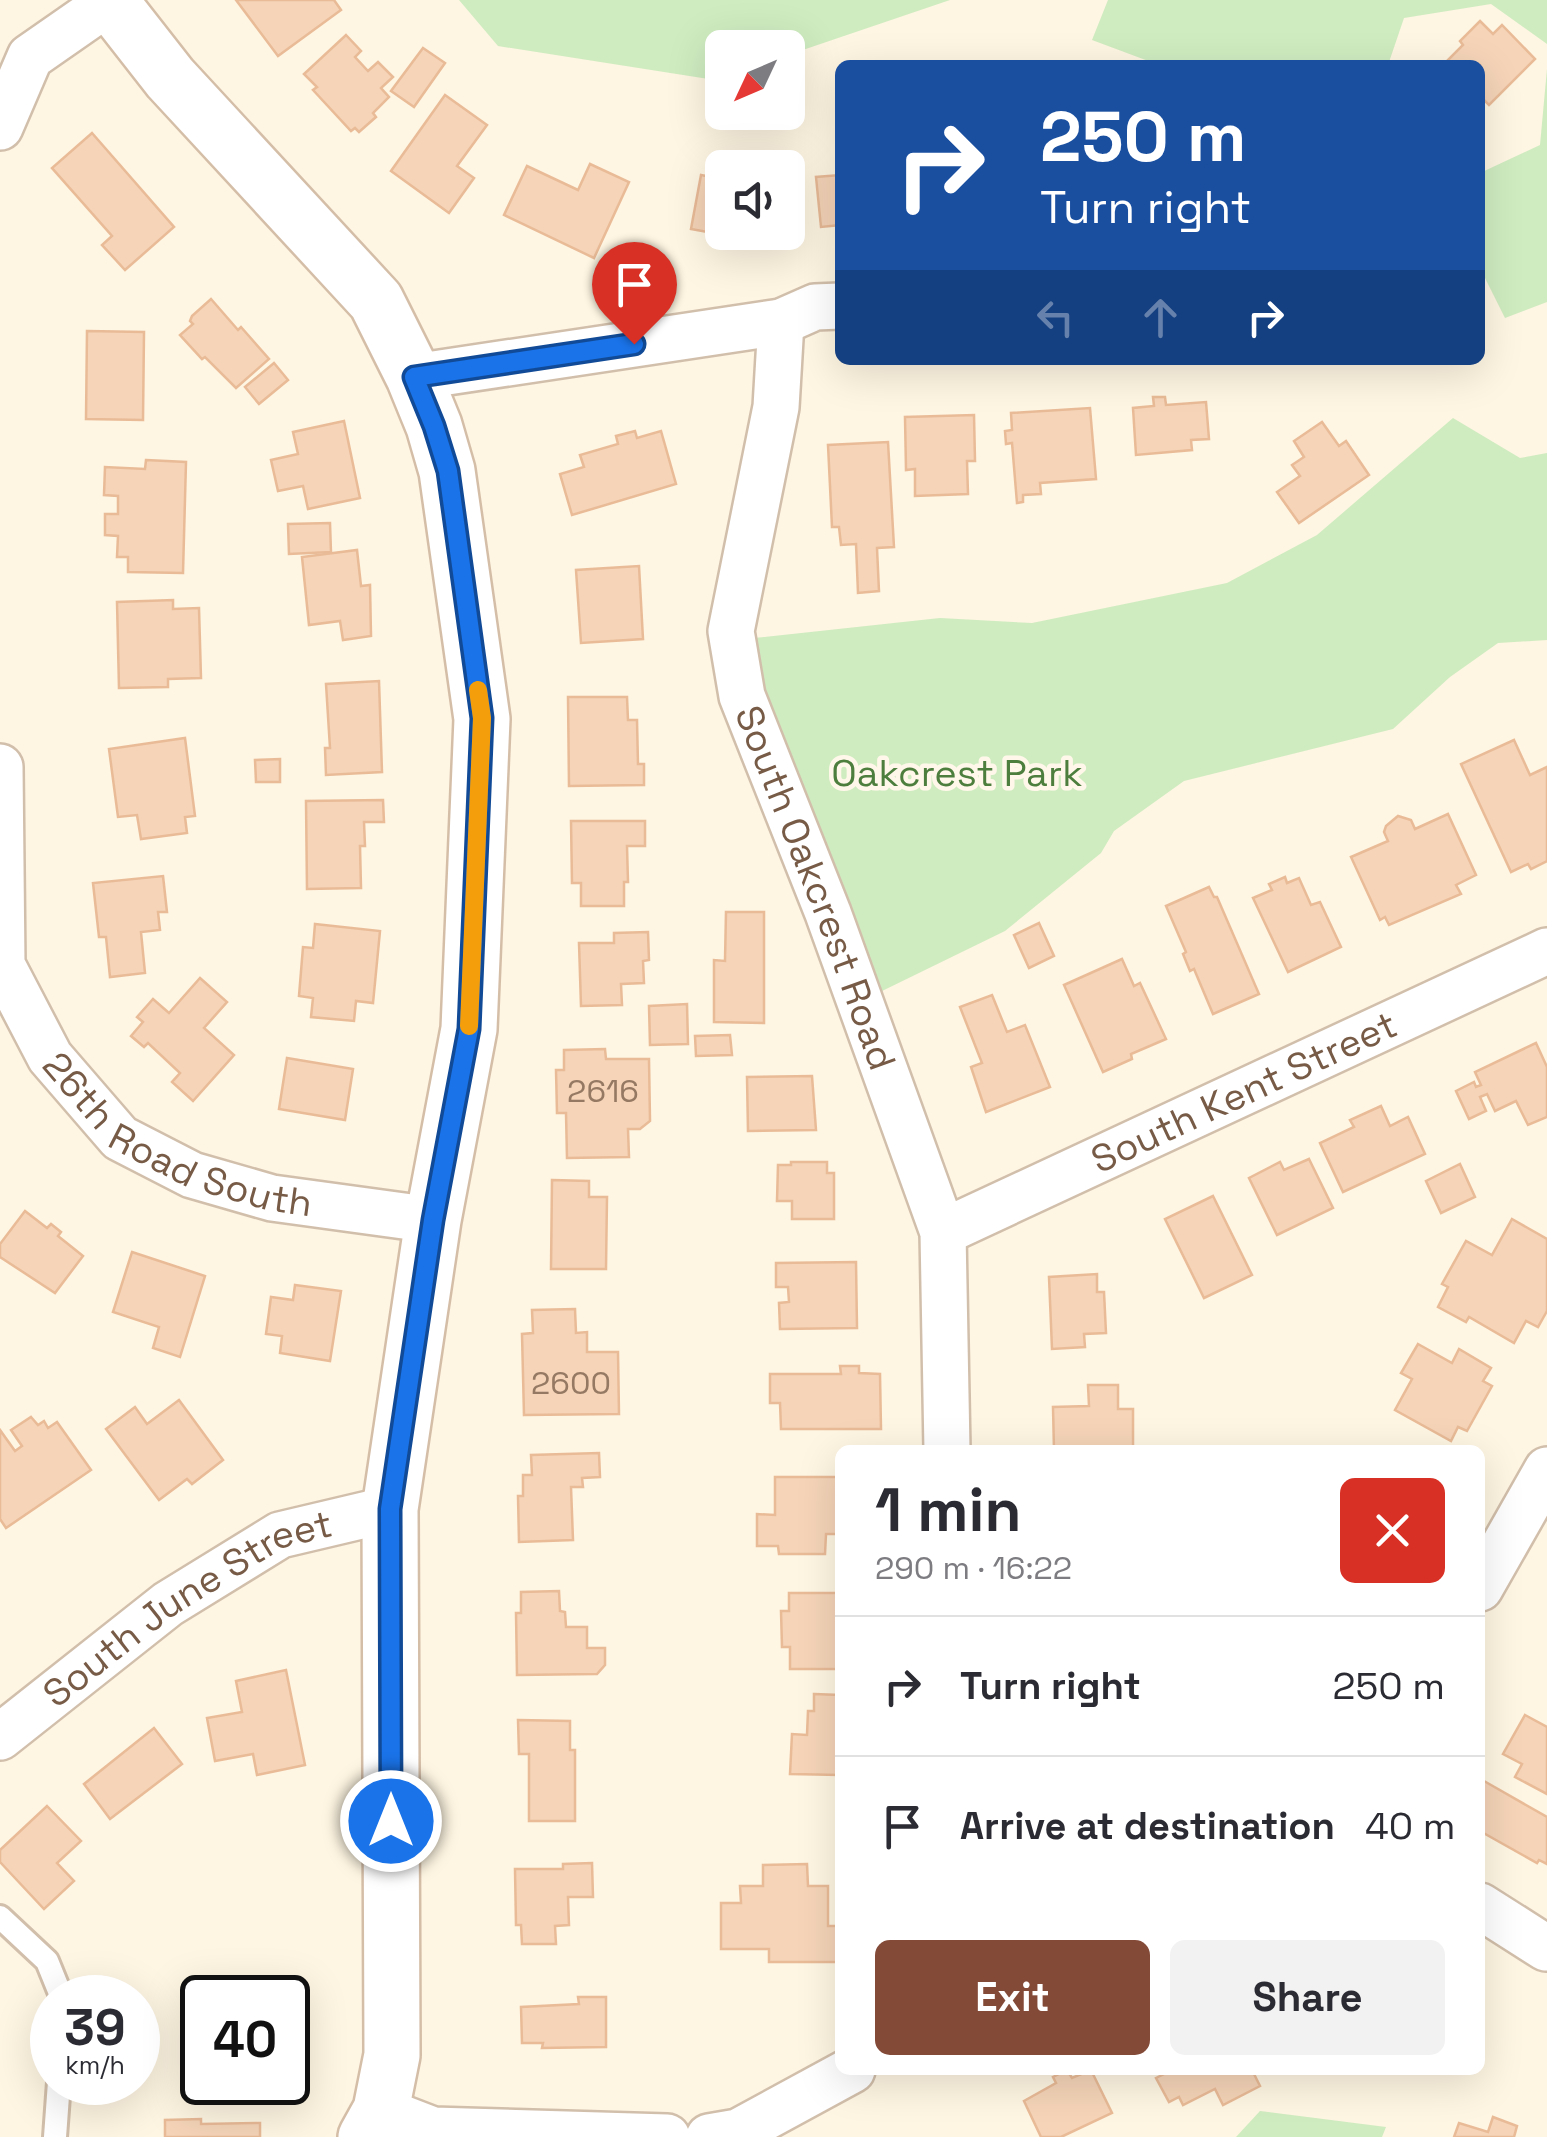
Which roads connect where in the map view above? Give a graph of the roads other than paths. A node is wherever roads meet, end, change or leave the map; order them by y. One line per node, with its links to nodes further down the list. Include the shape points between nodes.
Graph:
1 (109, 1): 2 (street, via 30,57); 5 (street, via 170,78 376,301)
2 (0, 127)
3 (835, 306): 4 (street)
4 (780, 322): 5 (street); 9 (street, South Oakcrest Road, via 776,407 731,631 736,663 742,696)
5 (414, 377): 8 (street, via 448,471 482,718 469,1029)
6 (0, 767): 8 (street, 26th Road South, via 2,964 50,1057 120,1138 192,1175 272,1198)
7 (1547, 951): 9 (street, South Kent Street)
8 (433, 1220): 12 (street)
9 (943, 1232): 10 (street, South Oakcrest Road)
10 (947, 1445)
11 (1547, 1470): 13 (street)
12 (390, 1509): 14 (street, South June Street, via 280,1534 168,1604); 21 (street, via 392,2056)
13 (1485, 1579)
14 (0, 1737)
15 (1485, 1909): 17 (street)
16 (0, 1917): 18 (lane, via 47,1960)
17 (1546, 1948)
18 (53, 1975)
19 (842, 2075): 22 (street)
20 (57, 2105): 23 (lane)
21 (373, 2123): 24 (street)
22 (728, 2135)
23 (55, 2137)
24 (666, 2137)

